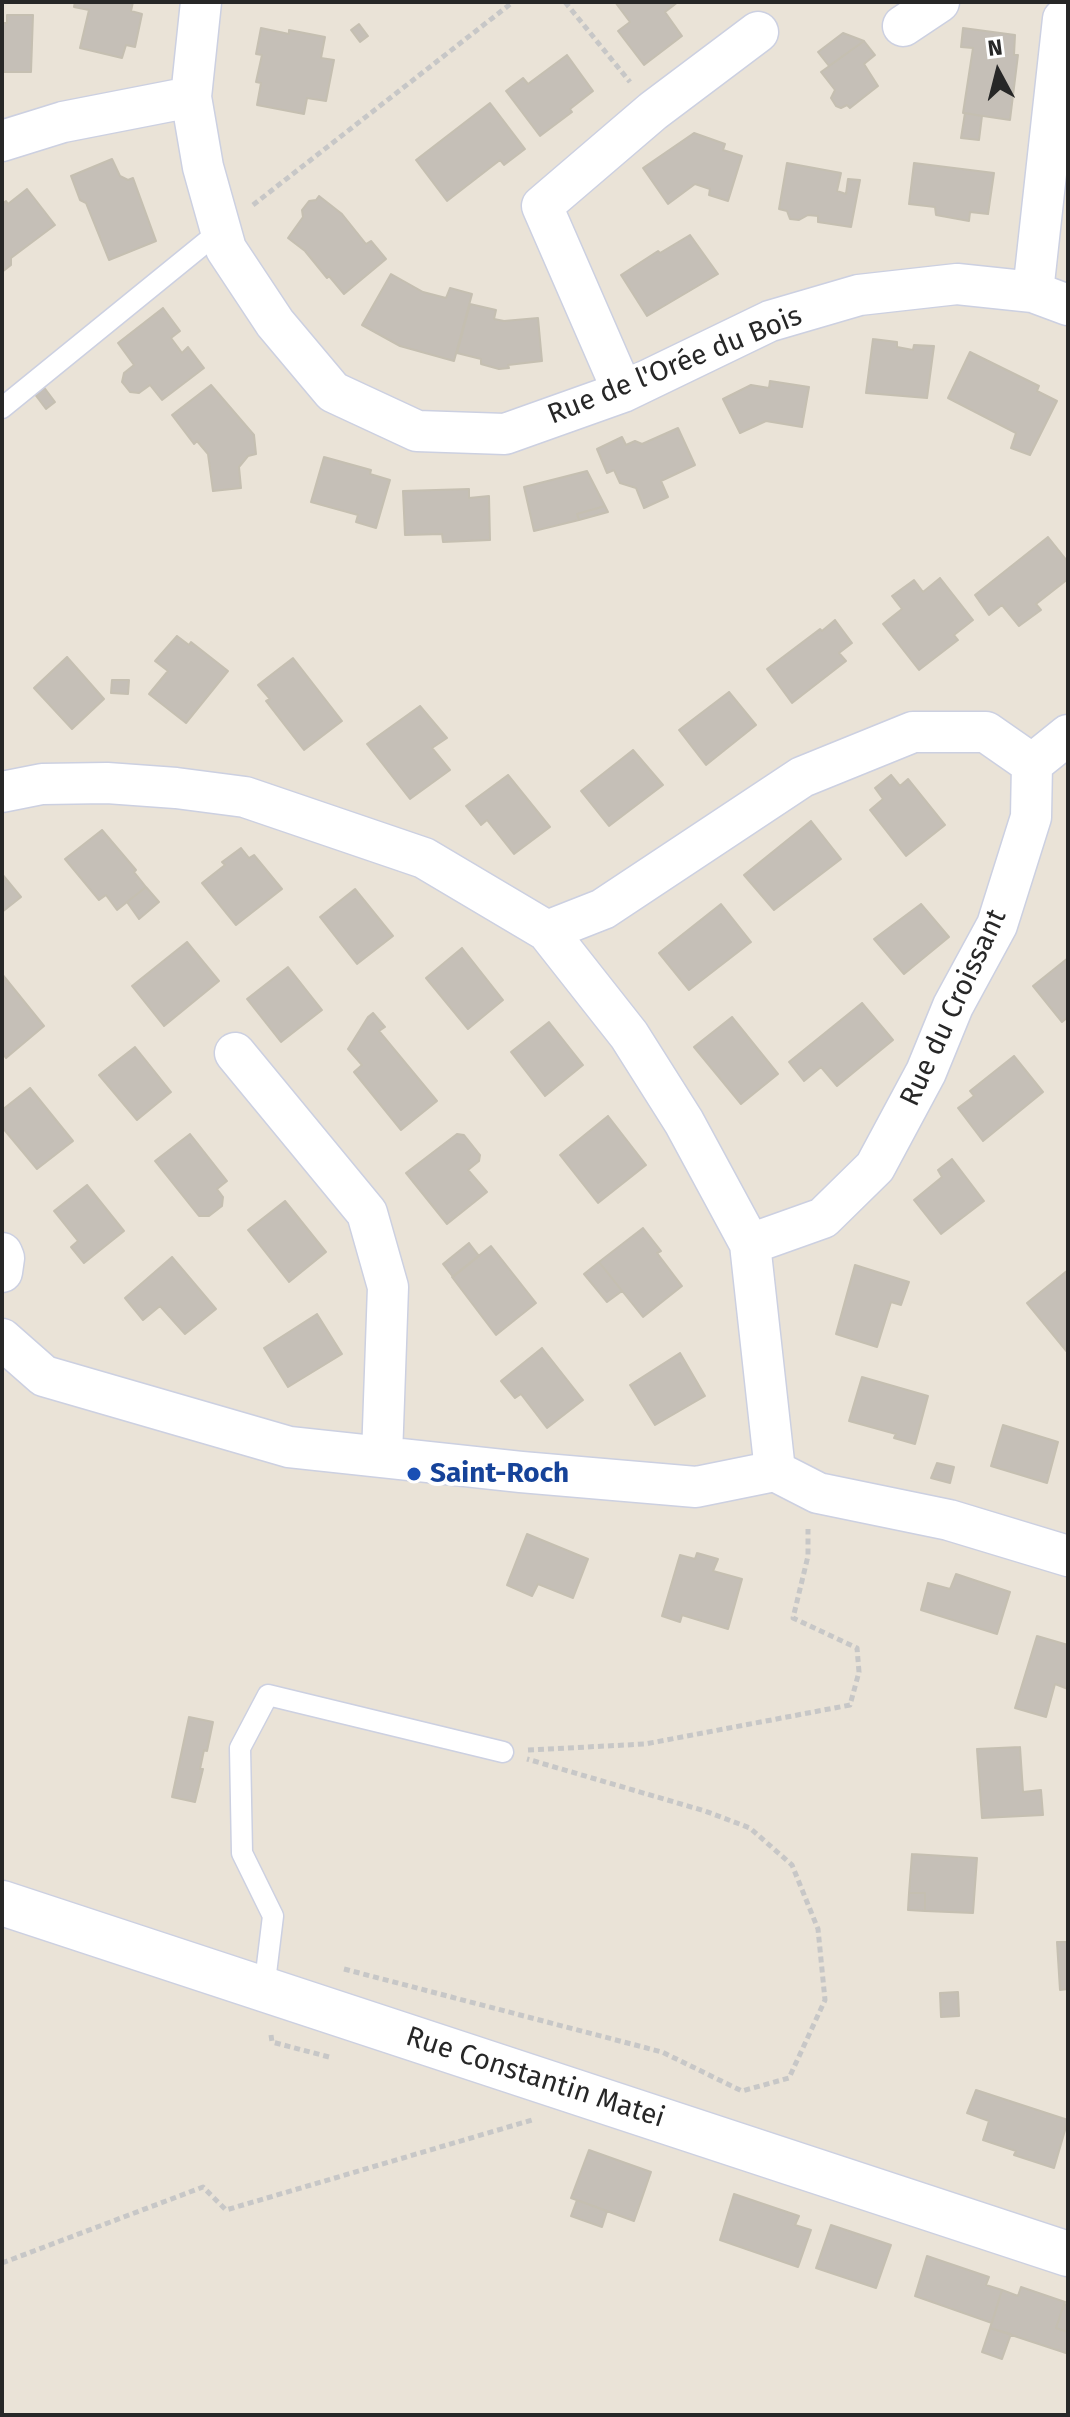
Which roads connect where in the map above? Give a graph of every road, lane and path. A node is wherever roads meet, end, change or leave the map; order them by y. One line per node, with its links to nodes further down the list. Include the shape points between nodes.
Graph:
1 (201, 2): 8 (street, Rue de l'Orée du Bois)
2 (513, 2): 11 (path)
3 (565, 2): 9 (path)
4 (939, 2): 6 (street)
5 (1058, 13): 12 (street)
6 (903, 26)
7 (758, 32): 9 (street)
8 (191, 97): 10 (street, via 63,122); 11 (street, Rue de l'Orée du Bois)
9 (653, 111): 13 (street, via 542,206)
10 (2, 141)
11 (221, 230): 13 (street, Rue de l'Orée du Bois, via 226,249 275,323 333,392 417,431 505,434); 14 (lane)
12 (1051, 298): 13 (street, Rue de l'Orée du Bois, via 957,284 859,295 770,321)
13 (623, 392)
14 (2, 408)
15 (1068, 735): 16 (street)
16 (1032, 764): 18 (street, via 986,732 913,732 802,777 603,909); 20 (street, Rue du Croissant, via 1031,817 997,925 875,1167 823,1218)
17 (2, 792): 18 (street, via 42,784 107,783 245,797 424,858)
18 (547, 931): 20 (street, via 629,1035 684,1122)
19 (235, 1053): 24 (street, via 367,1213 388,1287)
20 (750, 1244): 25 (street)
21 (2, 1253): 22 (street)
22 (2, 1272)
23 (2, 1339): 24 (street, via 44,1376 289,1447)
24 (382, 1456): 25 (street, via 696,1487)
25 (775, 1471): 26 (street)
26 (818, 1493): 27 (street, via 949,1520); 28 (path, via 793,1618 857,1648 859,1672 850,1705 645,1744)
27 (1068, 1556)
28 (503, 1752): 30 (path, via 750,1828 792,1865 818,1929 825,2000 789,2078 742,2091 662,2052); 31 (lane, via 268,1695 240,1748 242,1853 273,1916)
29 (2, 1903): 31 (street, Rue Constantin Matei)
30 (331, 1966)
31 (264, 1990): 33 (street, Rue Constantin Matei)
32 (535, 2119): 34 (path, via 226,2210 203,2187)
33 (1068, 2254)
34 (2, 2263)

